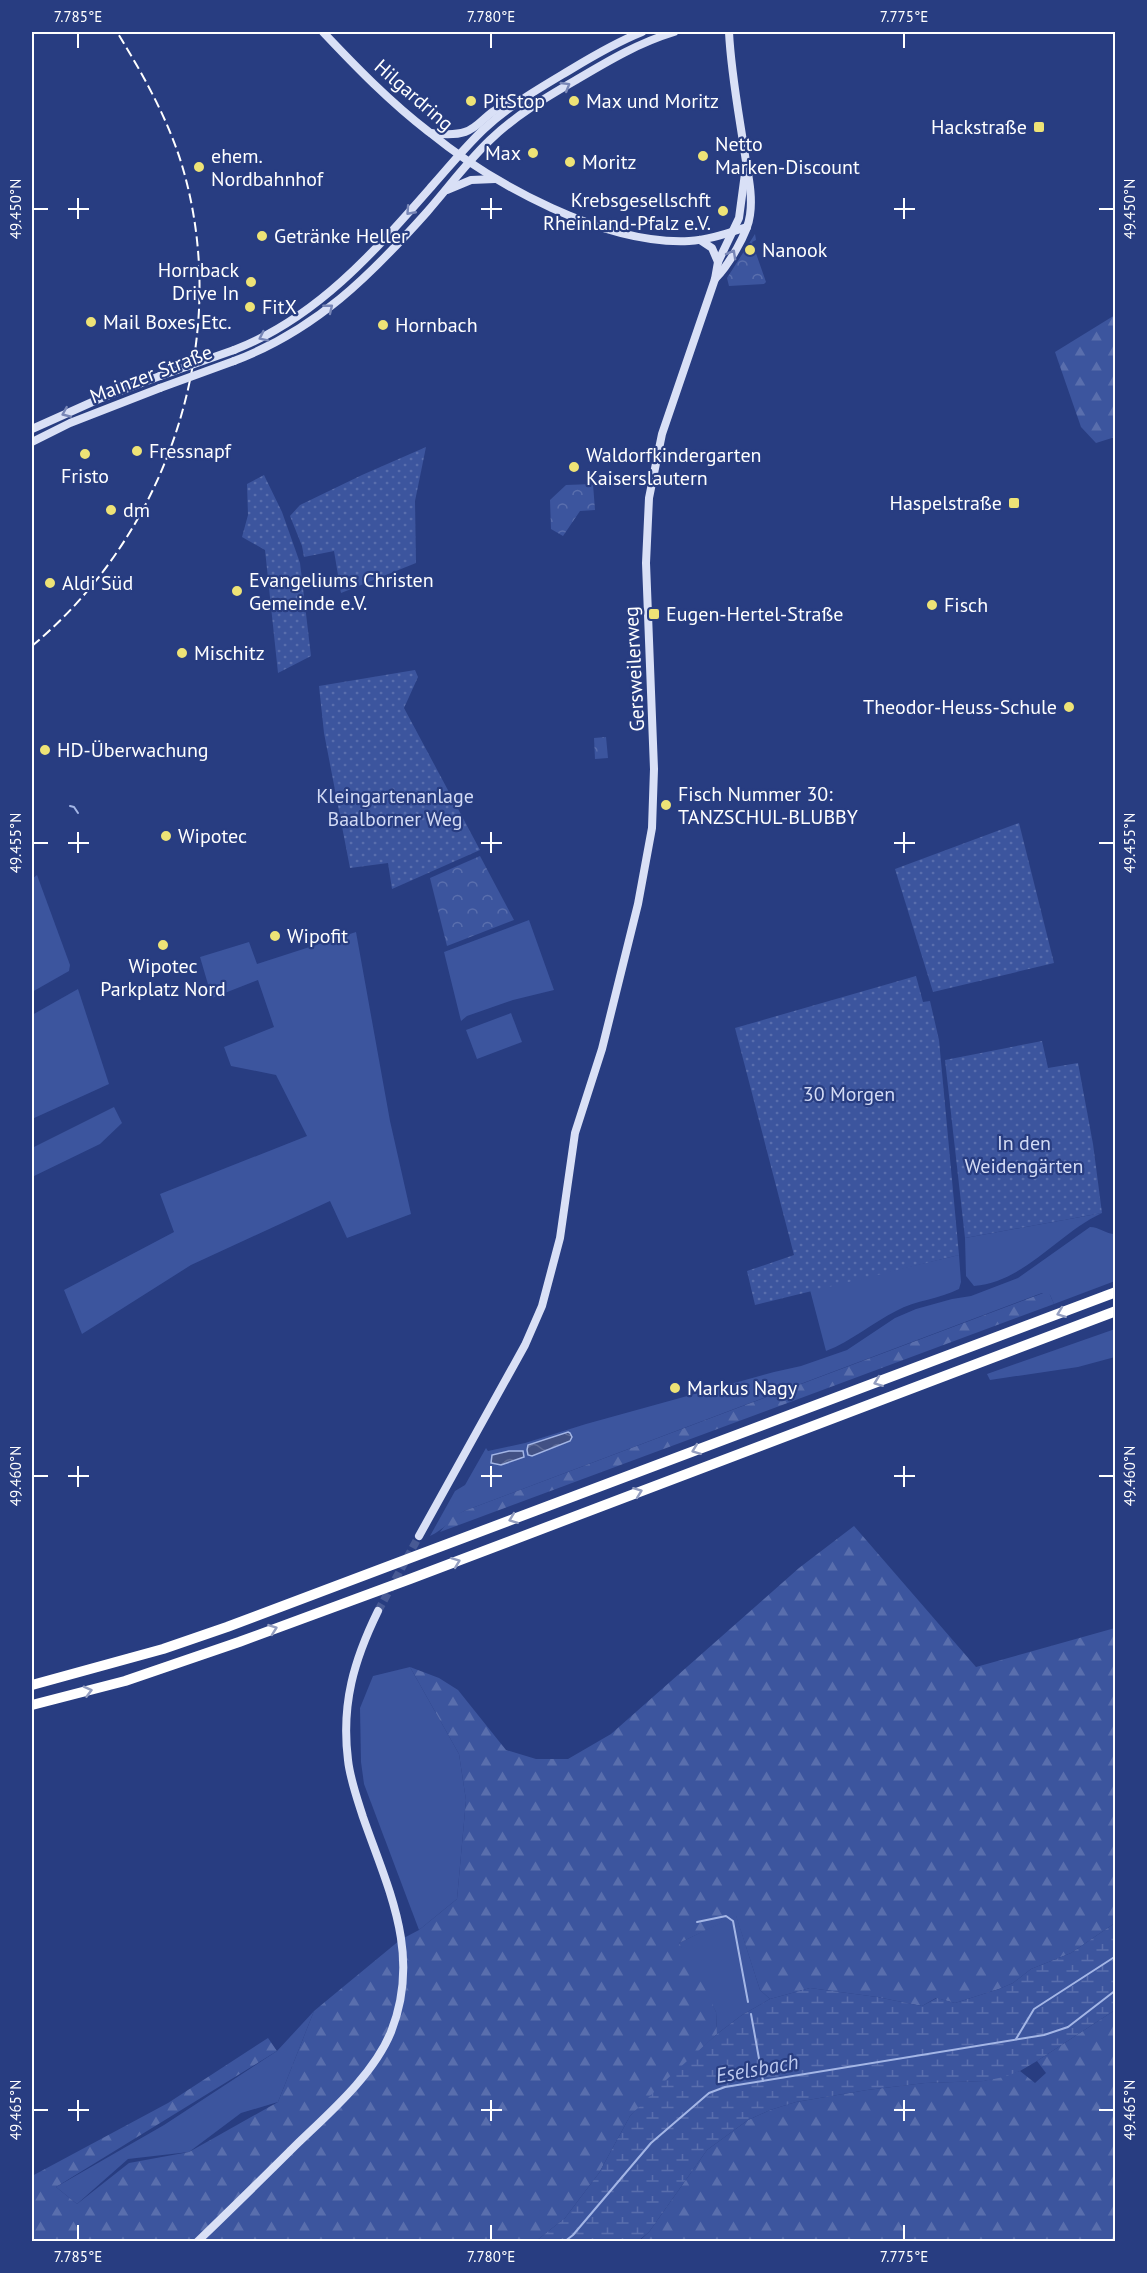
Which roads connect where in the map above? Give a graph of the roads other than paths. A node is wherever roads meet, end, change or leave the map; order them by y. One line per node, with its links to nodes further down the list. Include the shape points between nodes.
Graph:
1 (323, 32): 6 (street, Hilgardring)
2 (642, 32): 5 (street, Mainzer Straße)
3 (674, 32): 8 (street, Mainzer Straße, one-way to 3, via 530,107 611,59)
4 (729, 32): 9 (street, Gersweilerweg)
5 (524, 98): 6 (street, via 503,105 467,133); 7 (street, Mainzer Straße, via 484,129)
6 (428, 132): 7 (street, Hilgardring)
7 (459, 155): 8 (street, Hilgardring); 17 (street, Mainzer Straße, one-way to 17, bridge, via 383,242 330,292 292,321 234,350 99,399)
8 (470, 162): 10 (street, Hilgardring); 11 (street, Mainzer Straße)
9 (746, 166): 12 (street, Gersweilerweg, via 751,198); 13 (street, Gersweilerweg, via 741,209)
10 (498, 179): 11 (street, via 471,180); 14 (street, Hilgardring, via 558,210 617,232 660,240)
11 (444, 191): 18 (street, Mainzer Straße, one-way to 11, bridge, via 286,338 329,309 376,266)
12 (747, 227): 13 (street, Hilgardring); 16 (street, Gersweilerweg, one-way to 12, via 723,272)
13 (732, 231): 14 (street, Hilgardring); 15 (street, Gersweilerweg)
14 (700, 240): 15 (street, via 712,248)
15 (718, 262): 16 (street, Gersweilerweg)
16 (715, 279): 21 (street, Gersweilerweg, via 662,434 649,498 646,562 655,778 652,828 638,904 599,1061 575,1133 564,1218 552,1272 525,1345)
17 (32, 429)
18 (32, 442)
19 (1116, 1292): 23 (highway, one-way to 23, via 228,1627)
20 (1116, 1311): 24 (highway, one-way to 20, via 125,1681 410,1580)
21 (419, 1536)
22 (378, 1611): 25 (street, via 350,1682 346,1738 352,1784 390,1888 402,1940 401,1996 391,2032 366,2072 336,2107)
23 (32, 1685)
24 (32, 1705)
25 (197, 2241)

